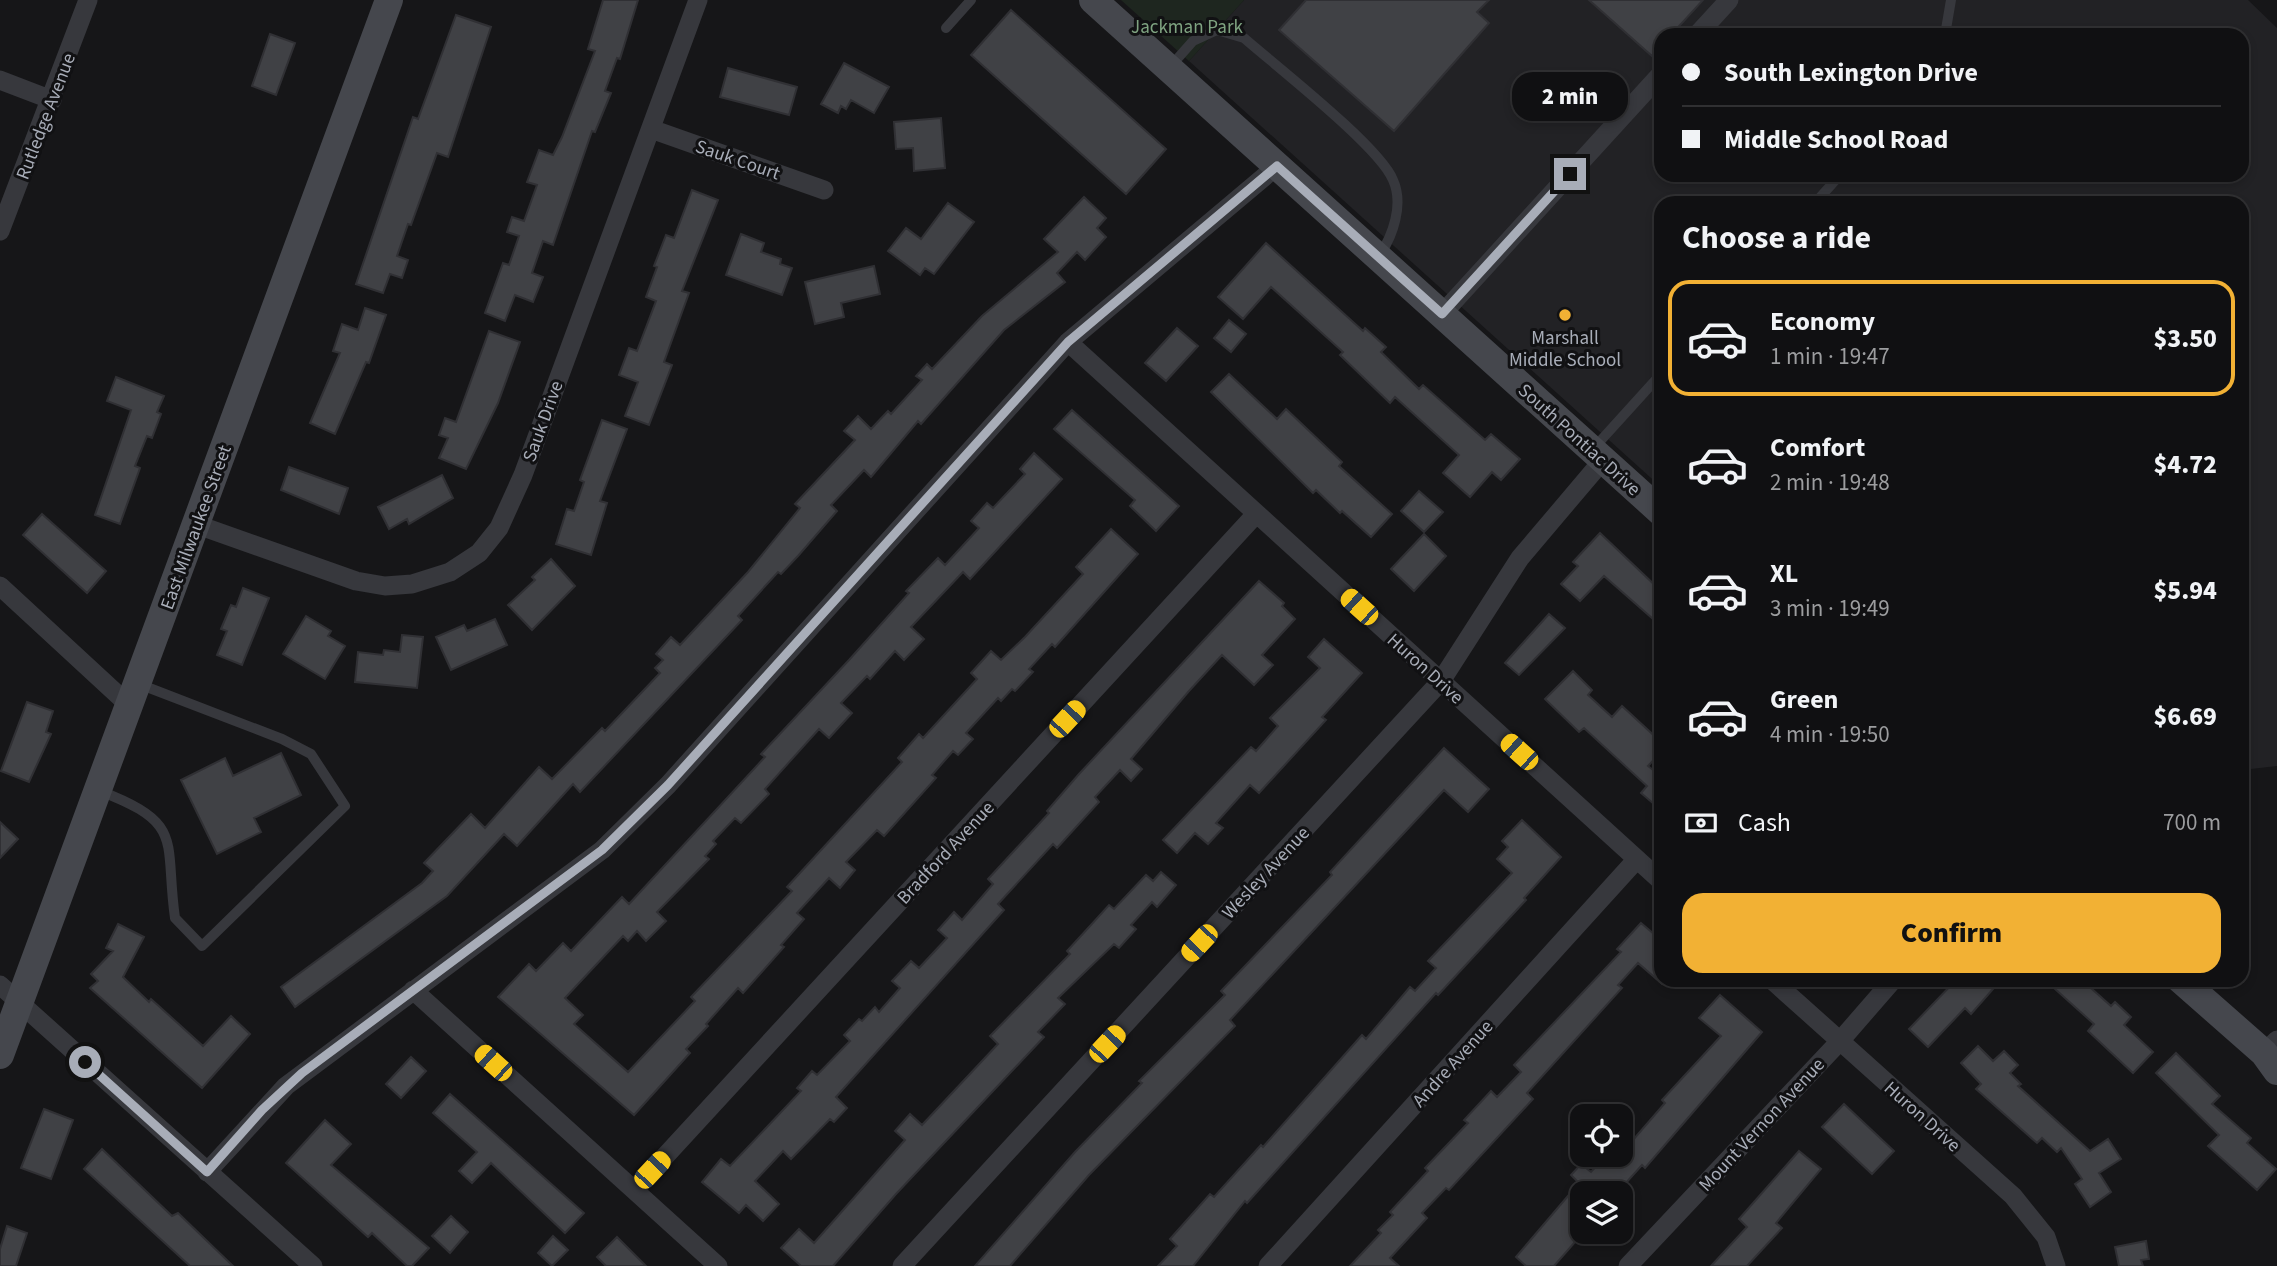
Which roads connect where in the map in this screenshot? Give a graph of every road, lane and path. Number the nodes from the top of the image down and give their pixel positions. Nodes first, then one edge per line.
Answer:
1 (88, 0) edge
2 (389, 0) edge
3 (698, 0) edge
4 (971, 0) edge
5 (1093, 0) edge
6 (1729, 0) edge
7 (1951, 0) edge
8 (946, 28) dead end
9 (1703, 28) edge
10 (1947, 28) edge
11 (1169, 68) junction
12 (0, 80) edge
13 (1654, 82) edge
14 (52, 100) junction
15 (651, 129) junction
16 (1277, 166) junction
17 (1834, 182) edge
18 (824, 190) dead end
19 (1821, 196) edge
20 (0, 231) edge
21 (1378, 257) junction
22 (1442, 314) junction
23 (1068, 342) junction
24 (1654, 383) edge
25 (1597, 455) junction
26 (1654, 506) edge
27 (1256, 514) junction
28 (195, 524) junction
29 (0, 586) edge
30 (1441, 681) junction
31 (135, 695) junction
32 (100, 790) junction
33 (1637, 859) junction
34 (1654, 875) edge
35 (1780, 987) edge
36 (1887, 987) edge
37 (2191, 987) edge
38 (413, 990) junction
39 (10, 994) edge
40 (1840, 1041) junction
41 (2273, 1054) edge
42 (0, 1055) edge
43 (207, 1172) junction
44 (634, 1190) junction
45 (313, 1266) edge
46 (718, 1266) edge
47 (902, 1266) edge
48 (1268, 1266) edge
49 (1628, 1266) edge
50 (2056, 1266) edge

1 - 14 street, Rutledge Avenue
2 - 28 main road, East Milwaukee Street
3 - 15 street, Sauk Drive
4 - 8 lane
5 - 11 main road, South Pontiac Drive
6 - 9 street
7 - 10 lane
11 - 16 main road, South Pontiac Drive
11 - 21 lane
12 - 14 street
13 - 22 street
14 - 20 street, Rutledge Avenue
15 - 18 street, Sauk Court
15 - 28 street, Sauk Drive
16 - 21 main road, South Pontiac Drive
16 - 23 street
17 - 19 lane
21 - 22 main road, South Pontiac Drive
22 - 25 main road, South Pontiac Drive
23 - 27 street, Huron Drive
23 - 38 street
24 - 25 lane
25 - 26 main road, South Pontiac Drive
25 - 30 street, Wesley Avenue
27 - 30 street, Huron Drive
27 - 44 street, Bradford Avenue
28 - 31 main road, East Milwaukee Street
29 - 31 street
30 - 33 street, Huron Drive
30 - 47 street, Wesley Avenue
31 - 32 main road, East Milwaukee Street
31 - 32 lane
32 - 39 main road, East Milwaukee Street
33 - 34 street, Huron Drive
33 - 48 street, Andre Avenue
35 - 40 street, Huron Drive
36 - 40 street, Mount Vernon Avenue
37 - 41 main road
38 - 43 street
38 - 44 street
39 - 42 main road, East Milwaukee Street
39 - 43 street
40 - 49 street, Mount Vernon Avenue
40 - 50 street, Huron Drive
43 - 45 street
44 - 46 street

